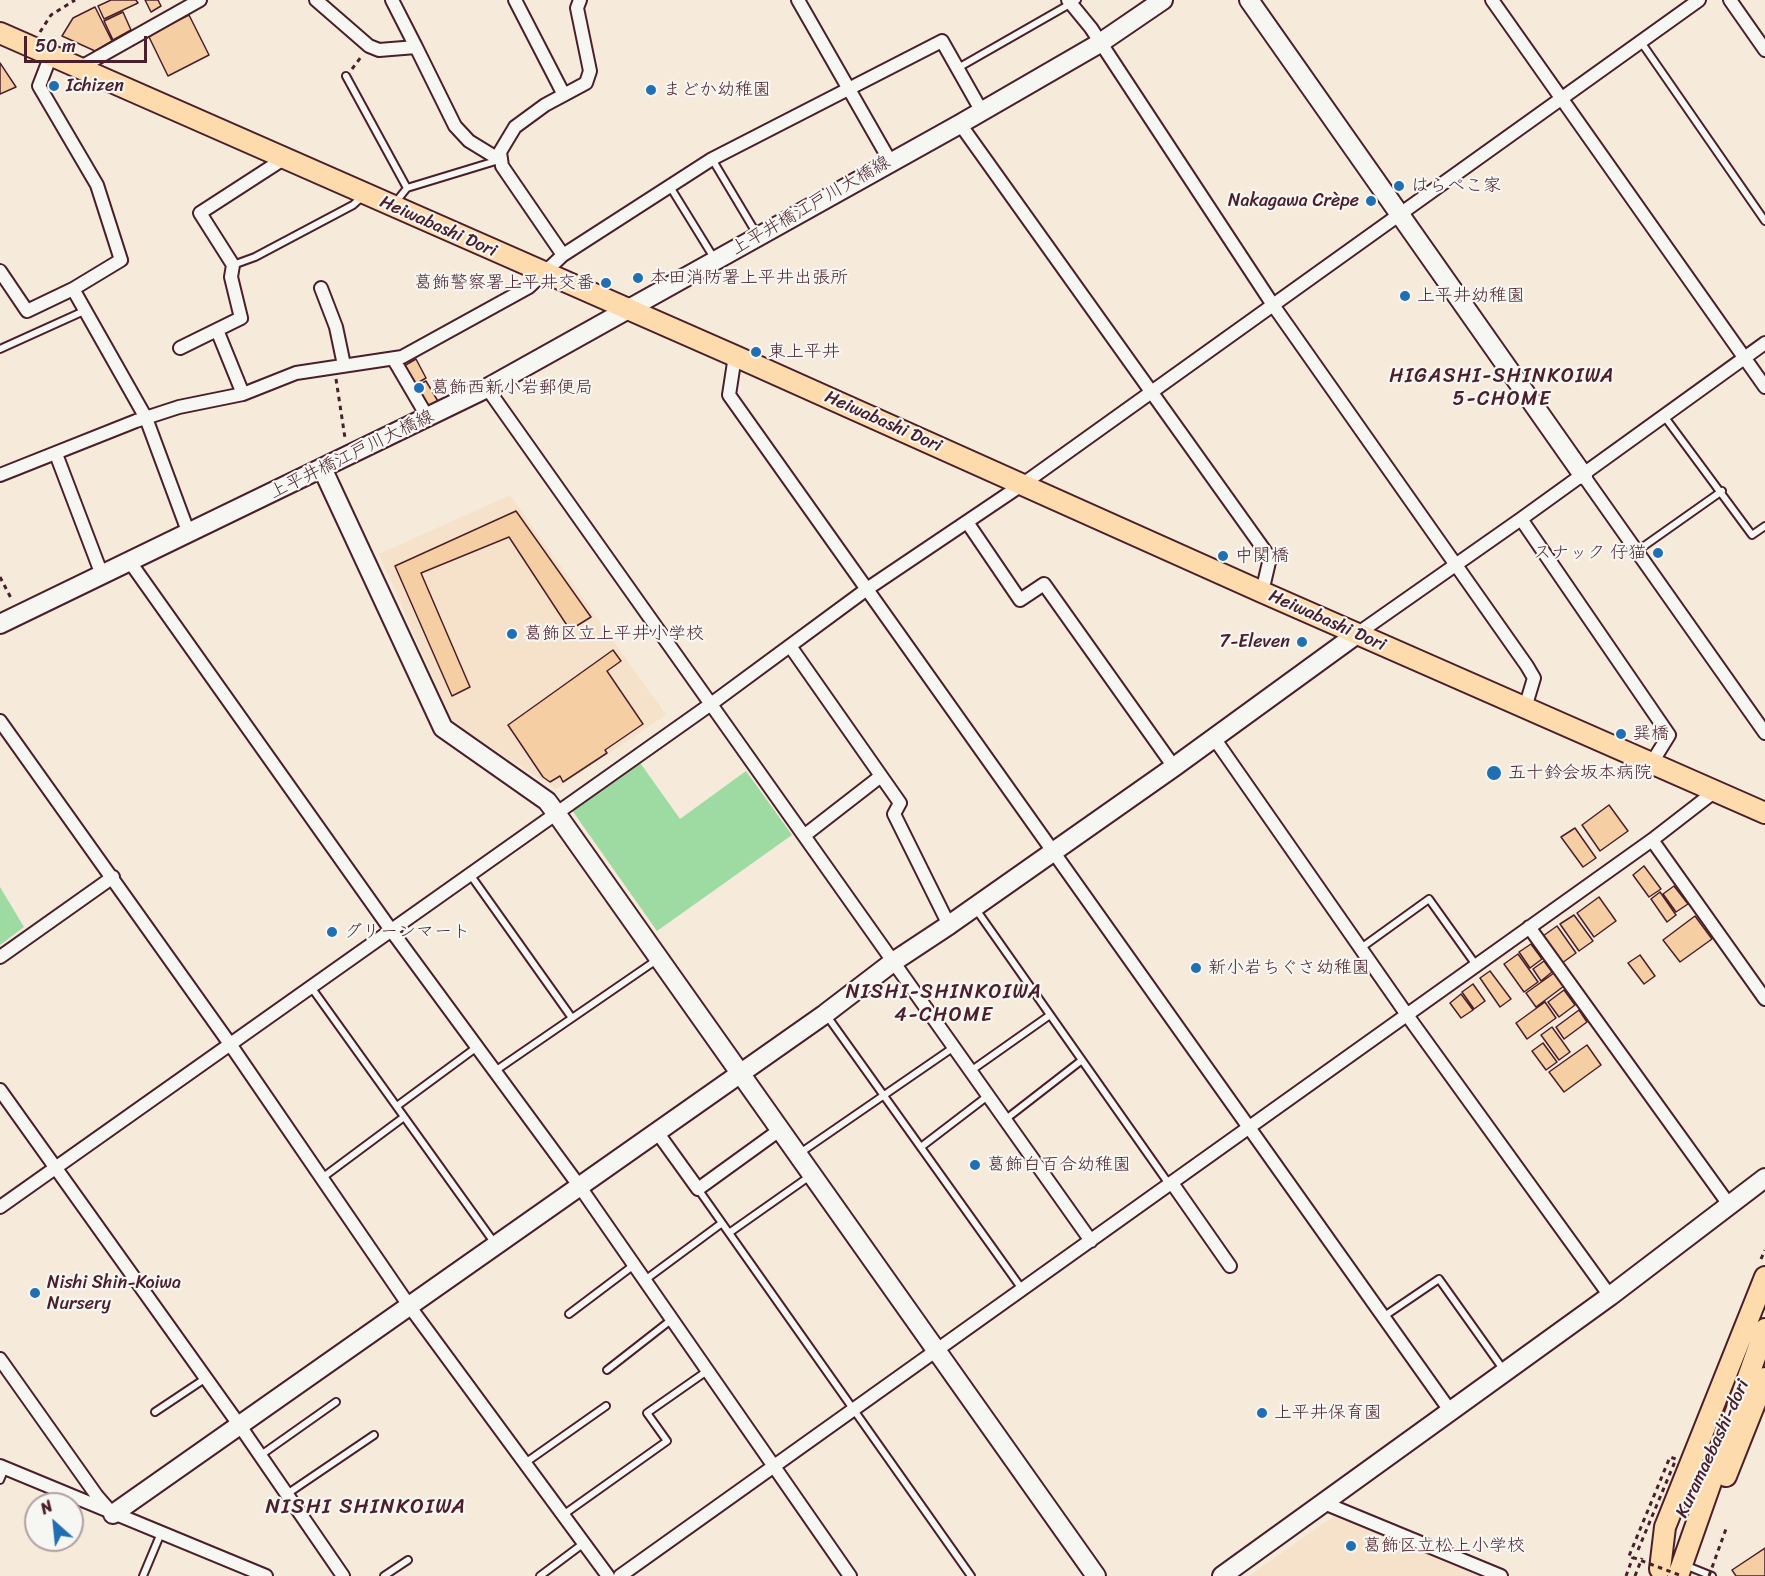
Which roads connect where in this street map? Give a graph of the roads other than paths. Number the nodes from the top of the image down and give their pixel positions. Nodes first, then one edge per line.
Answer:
1 (200, 0) edge
2 (316, 0) edge
3 (392, 0) edge
4 (514, 0) edge
5 (580, 0) edge
6 (798, 0) edge
7 (1163, 0) edge
8 (1249, 0) edge
9 (1492, 0) edge
10 (1700, 0) edge
11 (1730, 0) edge
12 (1072, 1) edge
13 (0, 33) edge
14 (1640, 42) junction
15 (1100, 43) junction
16 (416, 47) junction
17 (1765, 50) edge
18 (51, 55) junction
19 (81, 67) junction
20 (957, 68) junction
21 (346, 76) road end
22 (850, 90) junction
23 (564, 95) junction
24 (1561, 97) junction
25 (981, 110) junction
26 (960, 124) junction
27 (285, 158) junction
28 (712, 159) junction
29 (500, 160) junction
30 (890, 161) junction
31 (669, 185) junction
32 (406, 188) junction
33 (366, 194) junction
34 (392, 207) junction
35 (1399, 214) junction
36 (1765, 221) edge
37 (758, 236) junction
38 (563, 255) junction
39 (715, 260) junction
40 (233, 265) junction
41 (0, 271) edge
42 (544, 274) junction
43 (321, 288) dead end
44 (73, 289) junction
45 (1273, 305) junction
46 (627, 309) junction
47 (84, 311) junction
48 (217, 330) junction
49 (1765, 343) edge
50 (0, 348) edge
51 (180, 348) dead end
52 (735, 356) junction
53 (1744, 358) junction
54 (394, 360) junction
55 (339, 366) junction
56 (1765, 387) edge
57 (487, 388) junction
58 (1151, 391) junction
59 (243, 394) junction
60 (1664, 416) junction
61 (146, 418) junction
62 (428, 418) junction
63 (56, 454) junction
64 (323, 470) junction
65 (0, 475) edge
66 (1583, 475) junction
67 (1023, 484) junction
68 (1722, 491) junction
69 (1521, 519) junction
70 (967, 522) junction
71 (1765, 526) edge
72 (189, 534) junction
73 (1637, 551) junction
74 (130, 562) junction
75 (1455, 564) junction
76 (102, 575) junction
77 (867, 589) junction
78 (1262, 592) junction
79 (0, 624) edge
80 (1357, 634) junction
81 (790, 646) junction
82 (711, 704) junction
83 (1526, 708) junction
84 (0, 721) edge
85 (1765, 733) edge
86 (1214, 738) junction
87 (1651, 764) junction
88 (1174, 767) junction
89 (882, 776) junction
90 (1714, 792) junction
91 (556, 813) junction
92 (1765, 813) edge
93 (805, 835) junction
94 (1652, 840) junction
95 (1054, 850) junction
96 (469, 873) junction
97 (113, 877) junction
98 (974, 908) junction
99 (949, 925) junction
100 (1529, 927) junction
101 (391, 930) junction
102 (1361, 948) junction
103 (0, 957) edge
104 (659, 958) junction
105 (892, 962) junction
106 (1476, 965) junction
107 (310, 987) junction
108 (1765, 999) edge
109 (825, 1014) junction
110 (1050, 1014) junction
111 (1407, 1014) junction
112 (572, 1018) junction
113 (230, 1044) junction
114 (955, 1046) junction
115 (477, 1047) junction
116 (1082, 1060) junction
117 (972, 1070) junction
118 (495, 1071) junction
119 (740, 1071) junction
120 (0, 1090) edge
121 (989, 1095) junction
122 (885, 1096) junction
123 (396, 1106) junction
124 (404, 1118) junction
125 (1006, 1119) junction
126 (1250, 1128) junction
127 (781, 1130) junction
128 (657, 1132) junction
129 (921, 1147) junction
130 (799, 1154) junction
131 (55, 1168) junction
132 (813, 1174) junction
133 (322, 1178) junction
134 (1765, 1178) edge
135 (1171, 1184) junction
136 (580, 1186) junction
137 (698, 1189) junction
138 (1730, 1206) junction
139 (0, 1207) edge
140 (722, 1223) junction
141 (729, 1233) junction
142 (1091, 1241) junction
143 (496, 1246) junction
144 (634, 1265) junction
145 (1230, 1266) dead end
146 (1765, 1277) edge
147 (644, 1280) junction
148 (1023, 1289) junction
149 (1610, 1296) junction
150 (410, 1307) junction
151 (569, 1314) dead end
152 (1383, 1318) junction
153 (671, 1320) junction
154 (1765, 1329) edge
155 (937, 1350) junction
156 (0, 1359) edge
157 (607, 1370) dead end
158 (707, 1371) junction
159 (1505, 1372) junction
160 (206, 1378) junction
161 (1758, 1388) edge
162 (336, 1402) dead end
163 (606, 1406) dead end
164 (853, 1411) junction
165 (155, 1412) dead end
166 (1451, 1412) junction
167 (240, 1426) junction
168 (375, 1435) dead end
169 (260, 1456) junction
170 (525, 1462) junction
171 (773, 1468) junction
172 (2, 1471) edge
173 (287, 1494) junction
174 (1324, 1503) junction
175 (113, 1514) junction
176 (563, 1515) junction
177 (161, 1533) junction
178 (584, 1543) junction
179 (408, 1560) dead end
180 (1684, 1574) edge
181 (143, 1576) edge
182 (266, 1576) edge
183 (343, 1576) edge
184 (384, 1576) edge
185 (540, 1576) edge
186 (608, 1576) edge
187 (620, 1576) edge
188 (850, 1576) edge
189 (971, 1576) edge
190 (1096, 1576) edge
191 (1222, 1576) edge
192 (1502, 1576) edge

1 - 19 street
2 - 16 street
3 - 16 street
4 - 23 street
5 - 23 street
6 - 22 street
7 - 15 street, 上平井橋江戸川大橋線
8 - 35 street
9 - 24 street
10 - 14 street
11 - 17 street
12 - 15 street
12 - 20 lane
13 - 18 main road, Heiwabashi Dori
14 - 24 street
14 - 36 lane
15 - 25 street, 上平井橋江戸川大橋線
15 - 45 street
16 - 29 street
18 - 19 main road, Heiwabashi Dori
18 - 44 street
19 - 27 main road, Heiwabashi Dori
20 - 22 street
20 - 25 street
21 - 32 lane
22 - 28 street
22 - 30 street
23 - 29 street
24 - 35 street
24 - 53 street
25 - 26 street, 上平井橋江戸川大橋線
26 - 30 street, 上平井橋江戸川大橋線
26 - 58 street
27 - 33 main road, Heiwabashi Dori
27 - 40 street
28 - 31 street
28 - 37 lane
29 - 32 lane
29 - 38 street
30 - 37 street, 上平井橋江戸川大橋線
31 - 38 street
31 - 39 lane
32 - 34 lane
33 - 34 main road, Heiwabashi Dori
33 - 40 lane
34 - 42 main road, Heiwabashi Dori
35 - 45 street
35 - 66 street
37 - 39 street, 上平井橋江戸川大橋線
38 - 42 street
39 - 46 street, 上平井橋江戸川大橋線
40 - 48 street
41 - 44 street
42 - 46 main road, Heiwabashi Dori
42 - 54 street
43 - 55 street
44 - 47 street
45 - 58 street
45 - 75 street
46 - 52 main road, Heiwabashi Dori
46 - 57 street, 上平井橋江戸川大橋線
47 - 50 lane
47 - 61 street
48 - 51 street
48 - 59 street
49 - 53 street
52 - 67 main road, Heiwabashi Dori
52 - 77 street
53 - 56 street
53 - 60 street
54 - 55 street
54 - 62 street
55 - 59 street
57 - 62 street, 上平井橋江戸川大橋線
57 - 82 street
58 - 67 street
58 - 78 street
59 - 61 street
60 - 66 street
60 - 68 lane
61 - 63 street
61 - 72 street
62 - 64 street, 上平井橋江戸川大橋線
63 - 65 street
63 - 76 street
64 - 72 street, 上平井橋江戸川大橋線
64 - 91 street
66 - 69 street
66 - 73 street
67 - 70 street
67 - 78 main road, Heiwabashi Dori
68 - 71 lane
68 - 73 lane
69 - 75 street
69 - 87 street
70 - 77 street
70 - 88 street
72 - 74 street, 上平井橋江戸川大橋線
73 - 85 street
74 - 76 street, 上平井橋江戸川大橋線
74 - 101 street
75 - 80 street
75 - 83 street
76 - 79 street, 上平井橋江戸川大橋線
77 - 81 street
77 - 95 street
78 - 80 main road, Heiwabashi Dori
80 - 83 main road, Heiwabashi Dori
80 - 86 street
81 - 82 street
81 - 89 street
82 - 91 street
82 - 93 street
83 - 87 main road, Heiwabashi Dori
84 - 97 street
86 - 88 street
86 - 102 street
87 - 90 main road, Heiwabashi Dori
88 - 95 street
89 - 93 street
89 - 99 street
90 - 92 main road, Heiwabashi Dori
90 - 94 street
91 - 96 street
91 - 104 street
93 - 105 street
94 - 100 street
94 - 108 street
95 - 98 street
95 - 126 street
96 - 101 street
96 - 112 lane
97 - 103 street
97 - 113 street
98 - 99 street
98 - 110 lane
99 - 105 street
100 - 106 street
100 - 138 street
101 - 107 street
101 - 115 street
102 - 106 lane
102 - 111 street
104 - 112 lane
104 - 119 street
105 - 109 street
105 - 114 street
106 - 111 street
107 - 113 street
107 - 123 lane
109 - 119 street
109 - 122 lane
110 - 116 lane
110 - 117 lane
111 - 126 street
111 - 149 street
112 - 118 lane
113 - 131 street
113 - 133 street
114 - 117 street
114 - 122 lane
115 - 118 street
115 - 123 lane
116 - 125 lane
116 - 135 lane
117 - 121 street
118 - 136 street
119 - 127 street
119 - 128 street
120 - 131 street
121 - 125 street
121 - 129 lane
122 - 129 lane
122 - 130 lane
123 - 124 lane
124 - 133 lane
124 - 143 lane
125 - 142 street
126 - 135 street
126 - 152 street
127 - 130 street
127 - 137 street
128 - 136 street
128 - 137 street
129 - 148 lane
130 - 132 street
131 - 139 street
131 - 160 street
132 - 141 lane
132 - 155 street
133 - 150 street
134 - 138 street
135 - 142 street
135 - 145 street
136 - 143 street
136 - 144 street
137 - 140 lane
138 - 149 street
140 - 141 lane
140 - 147 lane
141 - 164 lane
142 - 148 street
143 - 150 street
144 - 147 street
144 - 151 lane
146 - 180 main road
147 - 153 street
148 - 155 street
149 - 159 street
150 - 167 street
150 - 170 street
152 - 159 lane
152 - 166 street
153 - 157 lane
153 - 158 street
154 - 161 main road, Kuramaebashi-dori
155 - 164 street
155 - 190 street
156 - 175 street
158 - 171 street
158 - 176 lane
159 - 166 street
160 - 165 lane
160 - 167 street
161 - 180 main road
161 - 180 main road, Kuramaebashi-dori
162 - 169 lane
163 - 170 lane
164 - 171 street
164 - 189 lane
166 - 174 street
167 - 169 street
167 - 175 street
168 - 173 lane
169 - 173 street
170 - 176 street
171 - 187 street
171 - 188 street
172 - 175 street
173 - 183 street
174 - 191 street
174 - 192 street
175 - 177 street
176 - 178 street
177 - 181 lane
177 - 182 street
178 - 185 lane
178 - 186 street
179 - 184 lane

